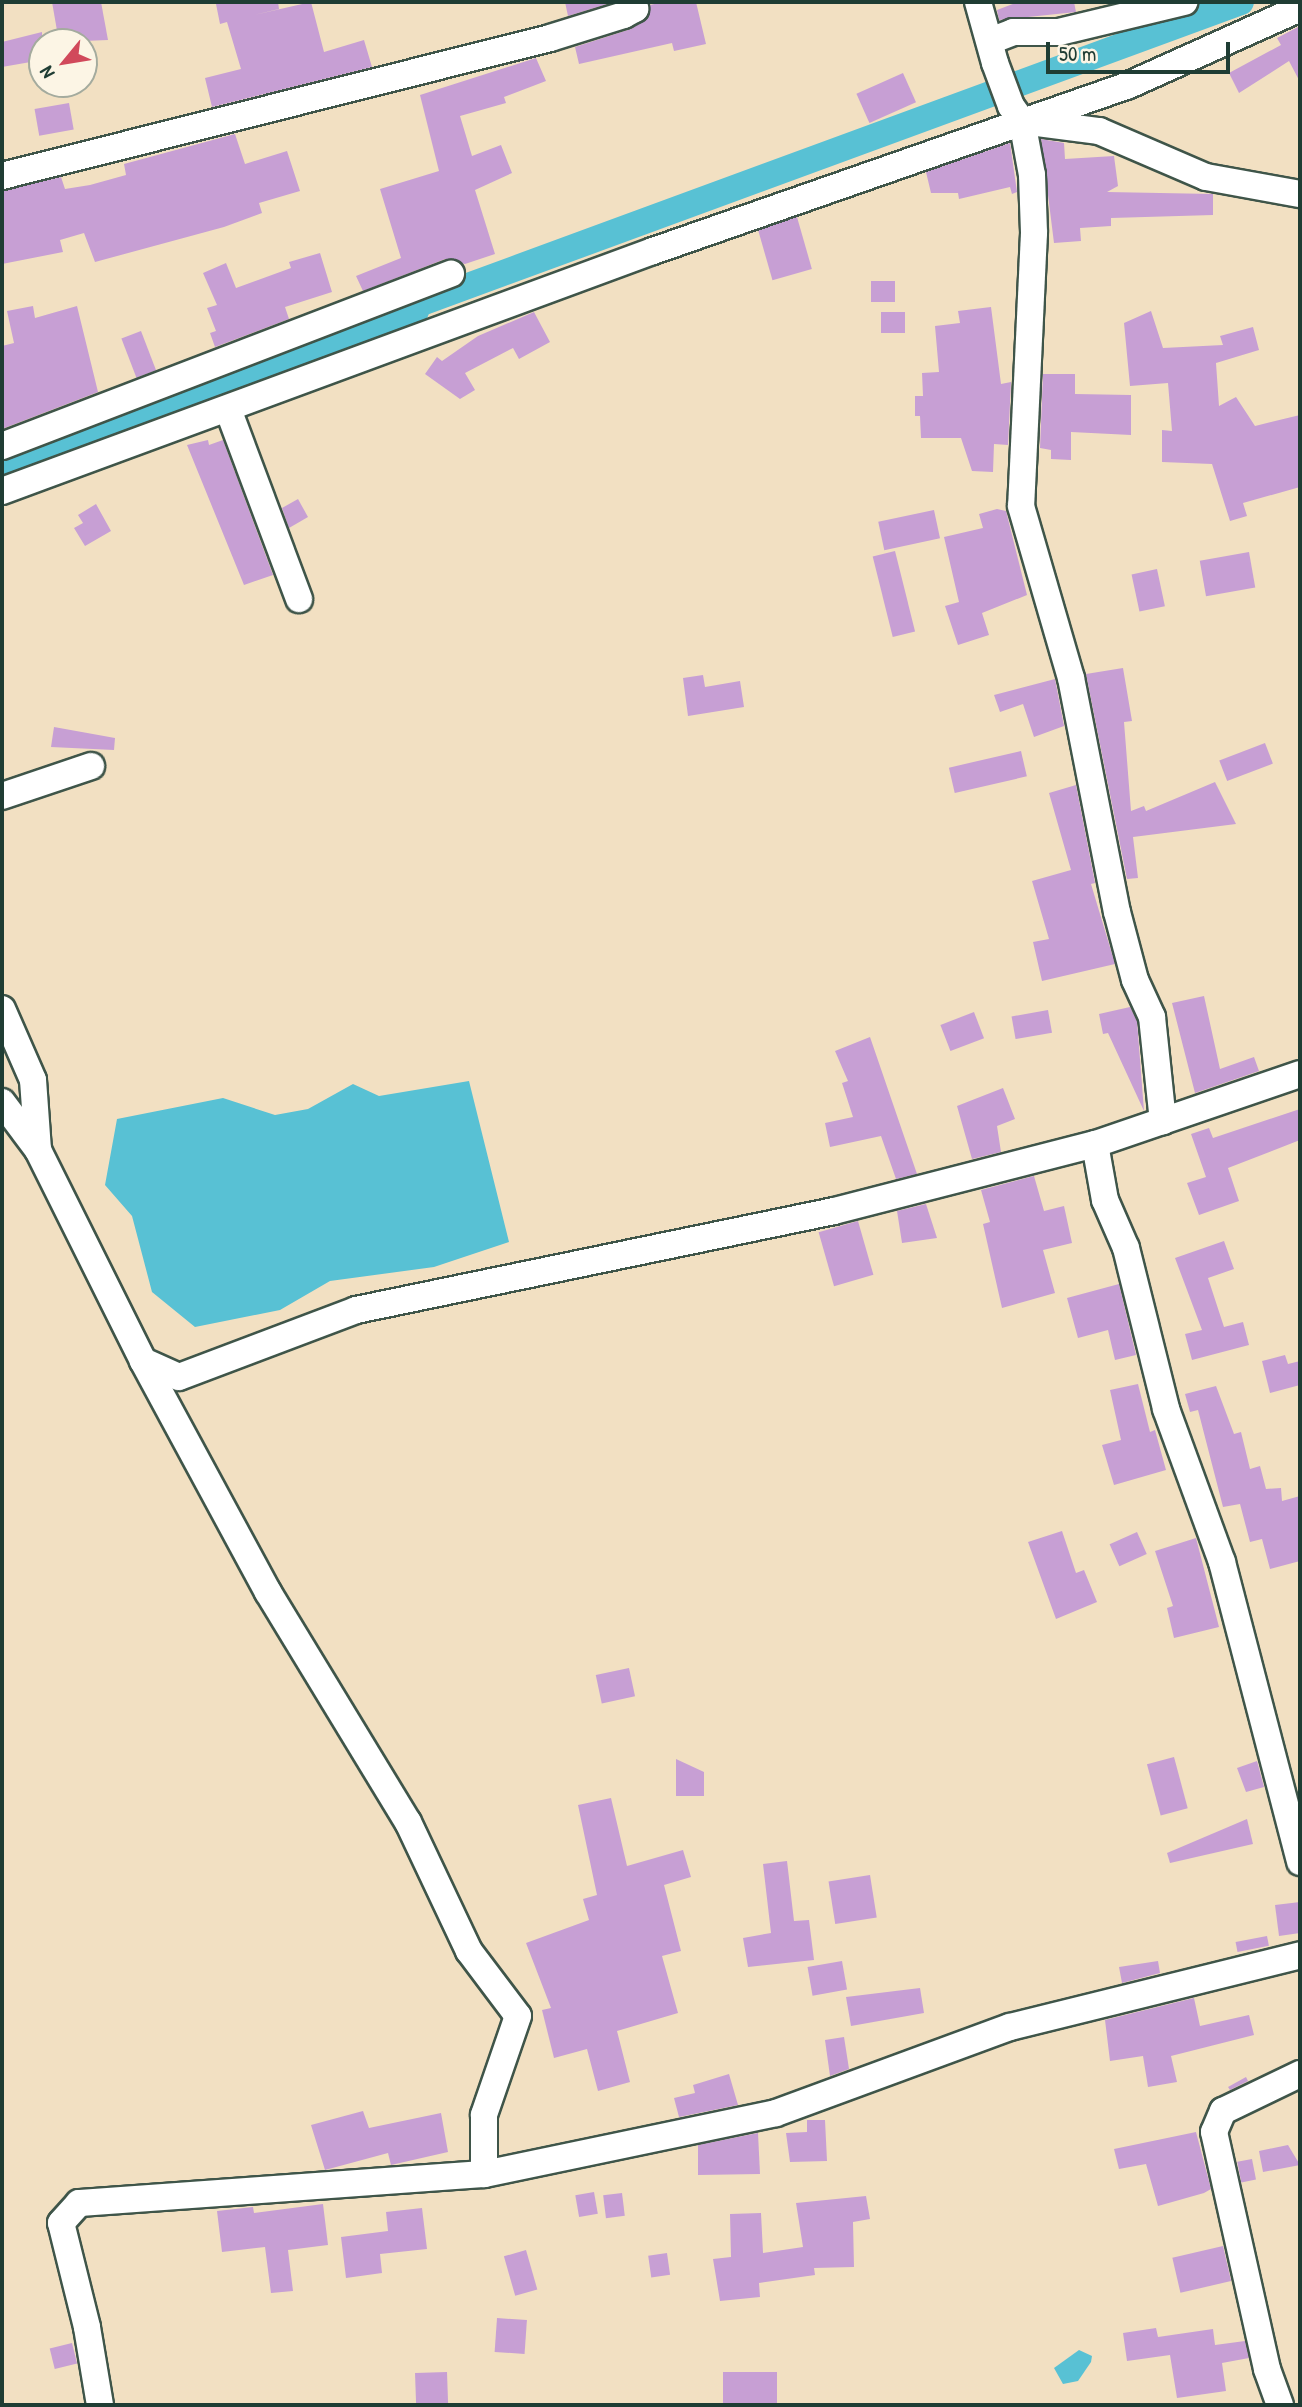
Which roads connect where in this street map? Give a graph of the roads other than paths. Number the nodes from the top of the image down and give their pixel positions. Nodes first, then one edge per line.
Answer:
1 (633, 2) edge
2 (978, 2) edge
3 (1184, 2) edge
4 (1300, 8) edge
5 (992, 52) junction
6 (1017, 113) junction
7 (2, 176) edge
8 (1300, 194) edge
9 (451, 274) dead end
10 (228, 409) junction
11 (2, 446) edge
12 (2, 491) edge
13 (299, 599) dead end
14 (91, 766) dead end
15 (2, 796) edge
16 (2, 1009) edge
17 (1300, 1074) edge
18 (2, 1102) edge
19 (1163, 1121) junction
20 (1095, 1144) junction
21 (38, 1150) junction
22 (143, 1361) junction
23 (1300, 1862) edge
24 (1300, 1955) edge
25 (1300, 2074) edge
26 (484, 2174) junction
27 (100, 2405) edge
28 (1280, 2405) edge

1 - 7 street
2 - 5 street
3 - 5 street
4 - 6 street
5 - 6 street
6 - 8 street
6 - 10 street
6 - 19 street
9 - 11 street
10 - 12 street
10 - 13 street
14 - 15 street
16 - 21 street
17 - 19 street
18 - 21 street
19 - 20 street
20 - 22 street
20 - 23 street
21 - 22 street
22 - 26 street
24 - 26 street
25 - 28 street
26 - 27 street

